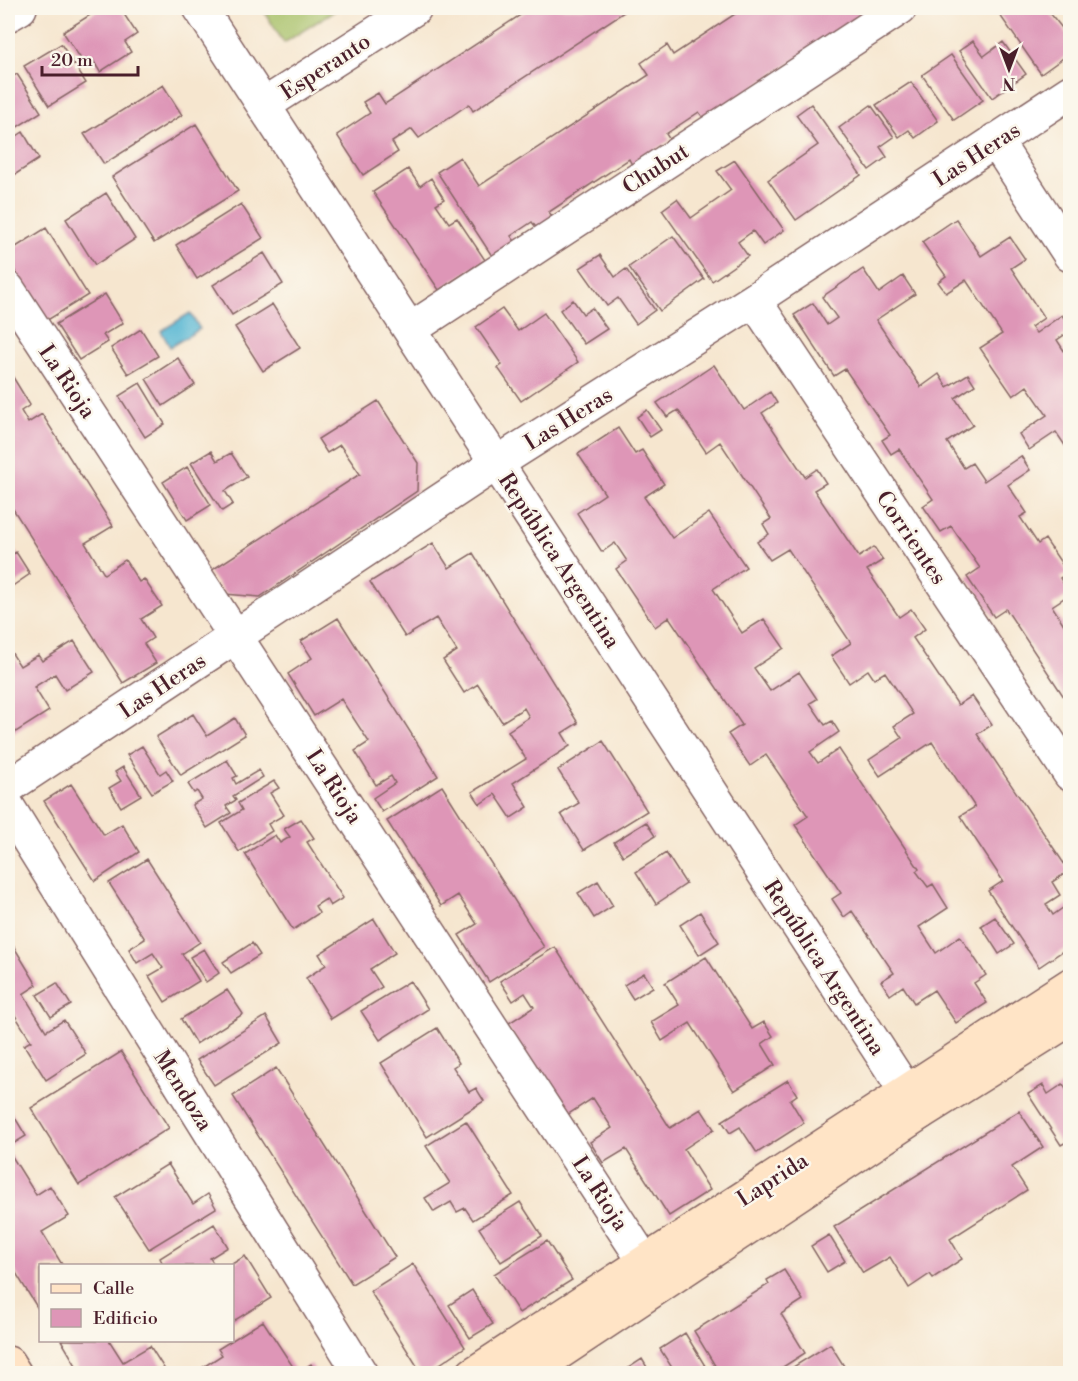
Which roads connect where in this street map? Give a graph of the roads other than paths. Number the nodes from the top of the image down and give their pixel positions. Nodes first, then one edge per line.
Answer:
1 (20, 8) edge
2 (200, 8) edge
3 (415, 8) edge
4 (900, 8) edge
5 (8, 15) edge
6 (1071, 92) edge
7 (264, 105) junction
8 (995, 140) junction
9 (1071, 255) edge
10 (8, 289) edge
11 (754, 300) junction
12 (411, 329) junction
13 (497, 463) junction
14 (237, 635) junction
15 (1071, 774) edge
16 (8, 787) edge
17 (8, 807) edge
18 (1071, 985) edge
19 (1071, 1019) edge
20 (913, 1102) junction
21 (653, 1273) junction
22 (8, 1363) edge
23 (15, 1374) edge
24 (362, 1374) edge
25 (473, 1374) edge
26 (527, 1374) edge

1 - 5 street
2 - 7 street, República Argentina
3 - 7 street, Esperanto
4 - 12 street, Chubut
6 - 8 street, Las Heras
7 - 12 street, República Argentina
8 - 9 street
8 - 11 street, Las Heras
10 - 14 street, La Rioja
11 - 13 street, Las Heras
11 - 15 street, Corrientes
12 - 13 street, República Argentina
13 - 14 street, Las Heras
13 - 20 street, República Argentina
14 - 16 street, Las Heras
14 - 21 street, La Rioja
17 - 24 street, Mendoza
18 - 20 main road, Laprida
19 - 20 main road, Laprida
20 - 21 main road, Laprida
21 - 25 main road, Laprida
21 - 26 main road, Laprida
22 - 23 main road

